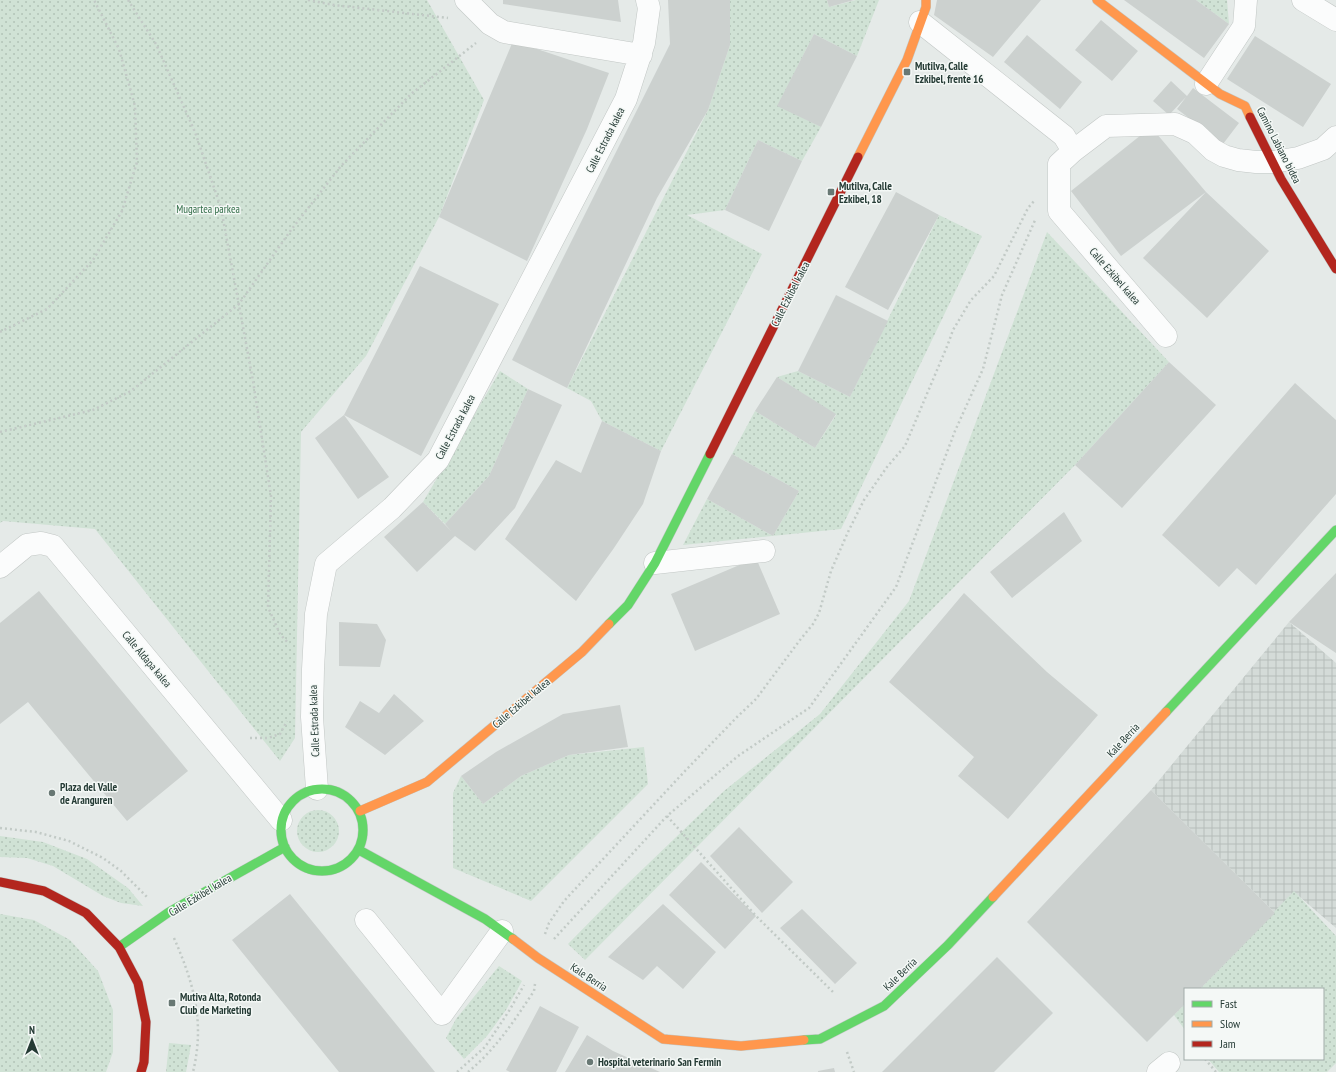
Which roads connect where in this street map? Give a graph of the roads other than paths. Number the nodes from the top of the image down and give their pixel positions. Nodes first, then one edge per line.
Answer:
1 (466, 0) edge
2 (647, 0) edge
3 (926, 0) edge
4 (1097, 0) edge
5 (1246, 0) edge
6 (1303, 0) edge
7 (1336, 20) edge
8 (920, 22) junction
9 (643, 49) junction
10 (1206, 84) junction
11 (1336, 136) edge
12 (1073, 151) junction
13 (1273, 162) junction
14 (1336, 269) edge
15 (1166, 336) dead end
16 (1336, 530) edge
17 (764, 551) dead end
18 (654, 563) junction
19 (0, 567) edge
20 (317, 789) junction
21 (360, 811) junction
22 (281, 820) junction
23 (285, 847) junction
24 (359, 850) junction
25 (0, 882) edge
26 (366, 920) dead end
27 (502, 931) junction
28 (119, 947) junction
29 (141, 1072) edge

1 - 9 street
2 - 9 street, Calle Estrada kalea
3 - 8 street, Calle Ezkibel kalea
4 - 10 street, Camino Labiano bidea
5 - 10 street
6 - 7 street
8 - 12 street
8 - 18 street, Calle Ezkibel kalea
9 - 20 street, Calle Estrada kalea
10 - 13 street, Camino Labiano bidea
11 - 13 street, Calle Ezkibel kalea
12 - 13 street, Calle Ezkibel kalea
12 - 15 street, Calle Ezkibel kalea
13 - 14 street, Camino Labiano bidea
16 - 27 street, Kale Berria
17 - 18 street
18 - 21 street, Calle Ezkibel kalea
19 - 22 street, Calle Aldapa kalea
20 - 21 street
20 - 22 street
21 - 24 street
22 - 23 street
23 - 24 street
23 - 28 street, Calle Ezkibel kalea
24 - 27 street, Kale Berria
25 - 28 street
26 - 27 street
28 - 29 street

